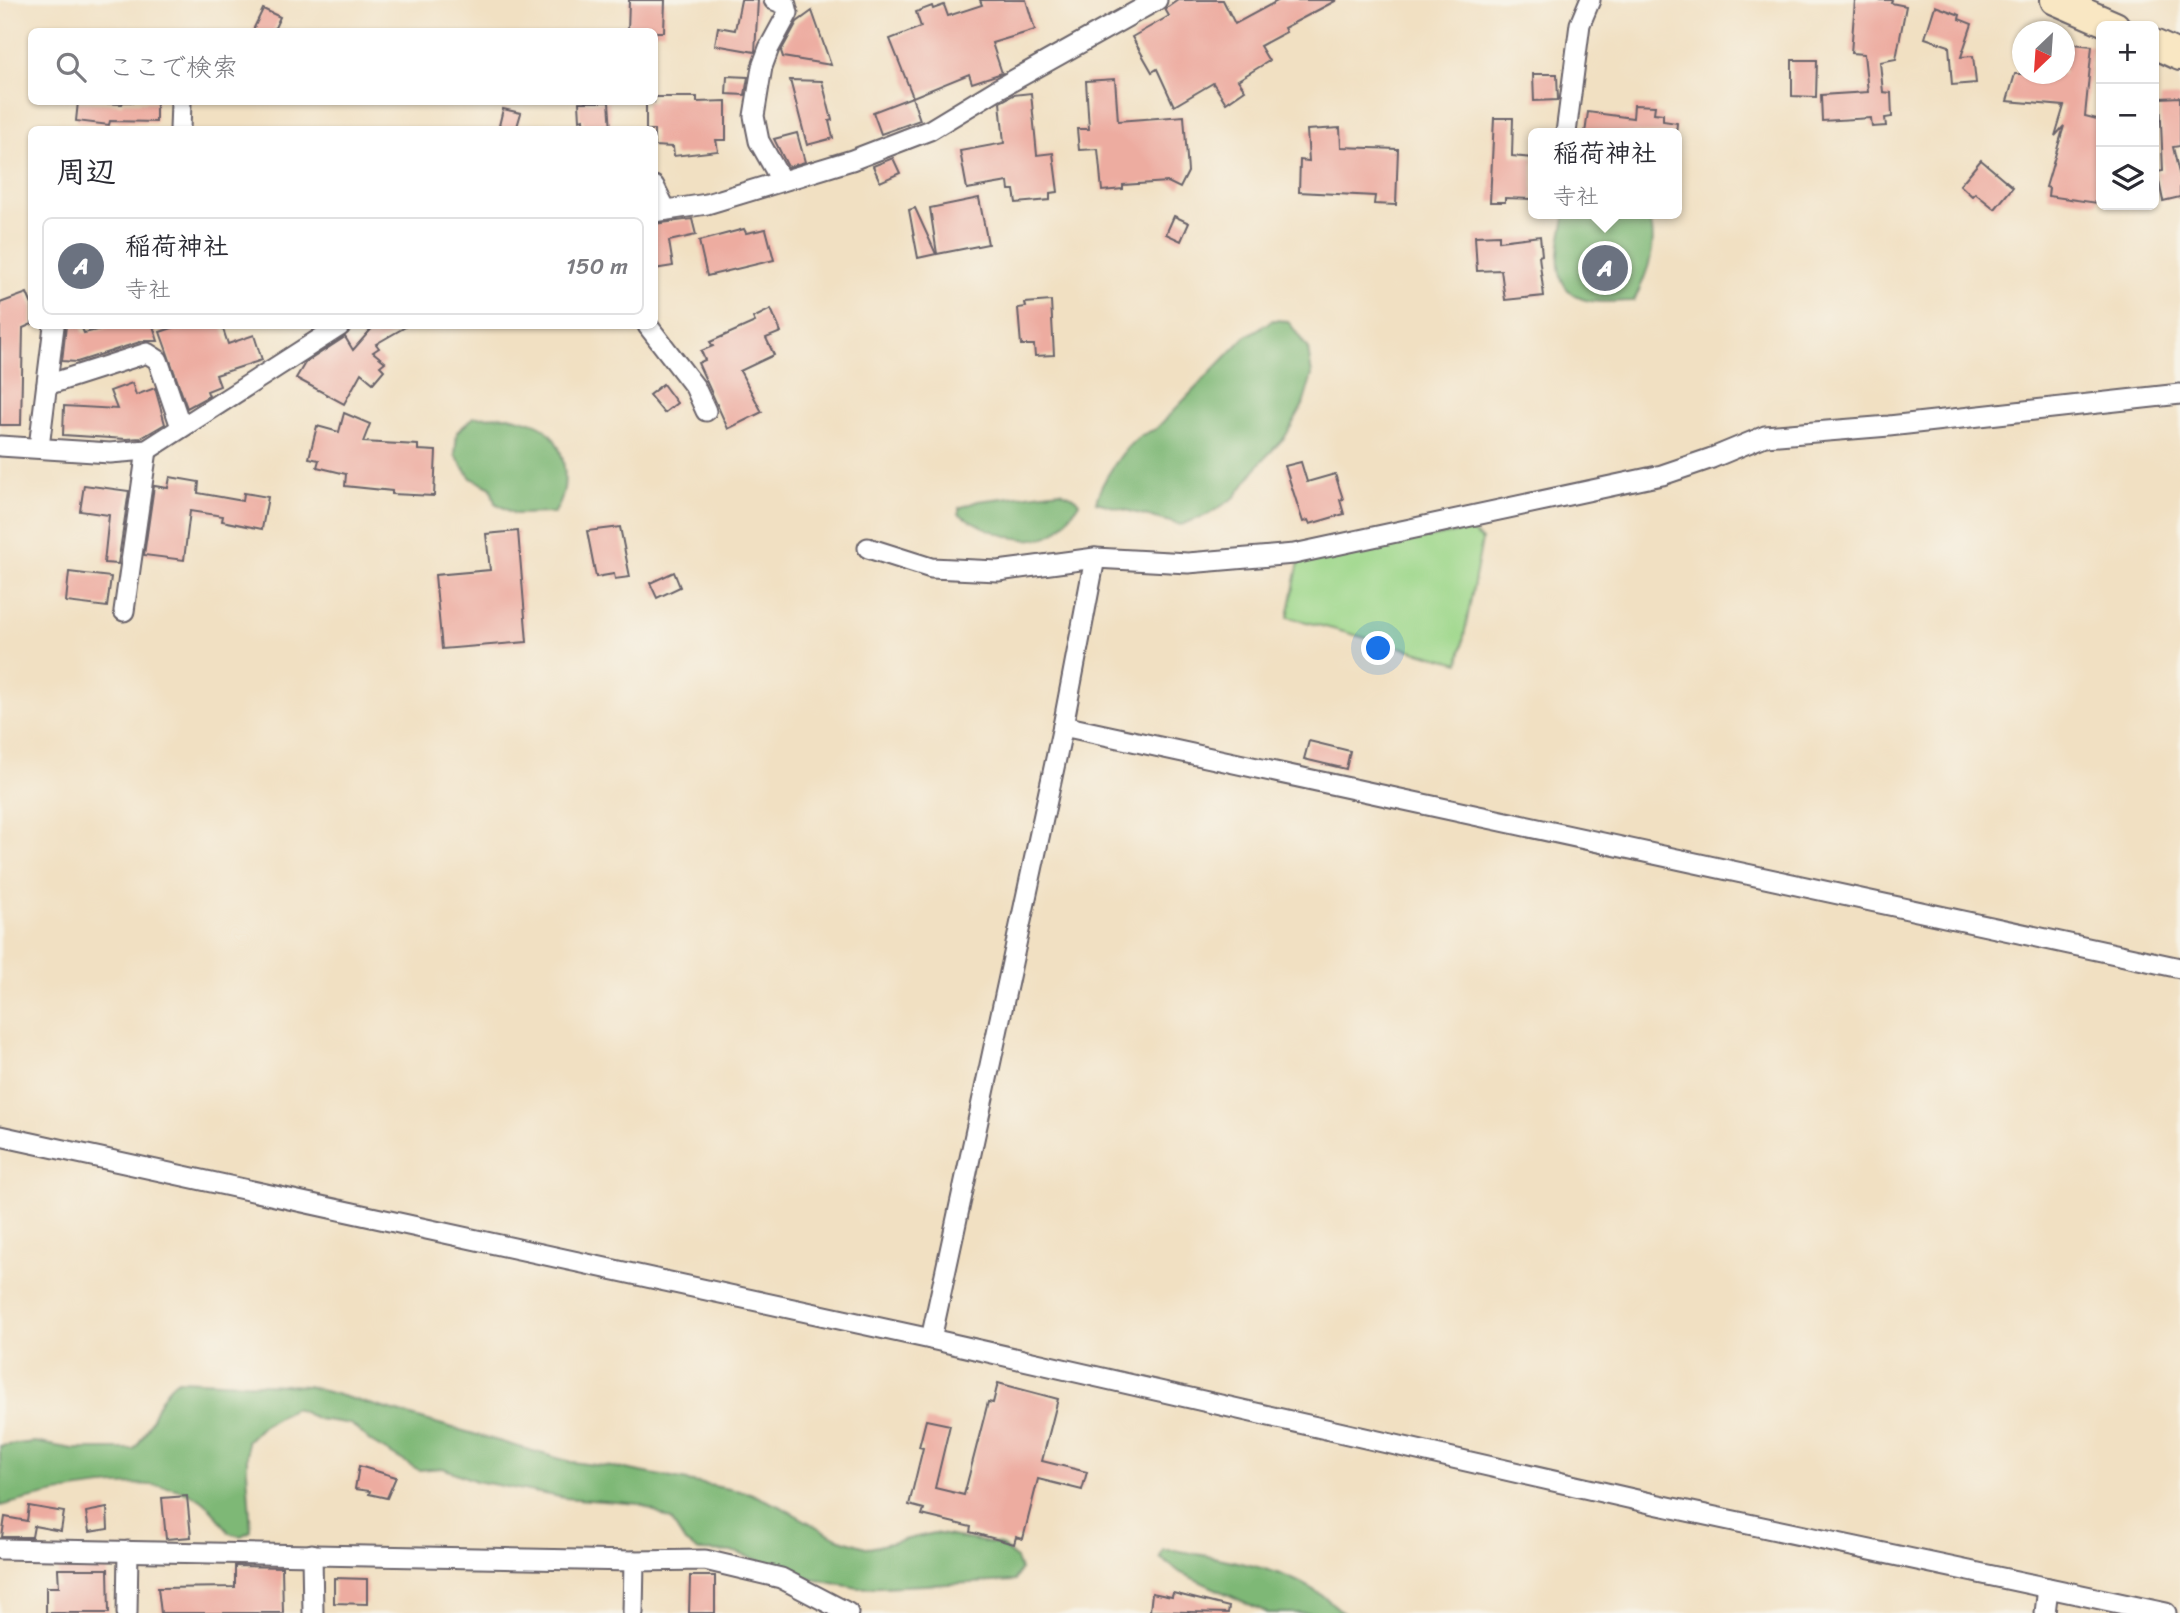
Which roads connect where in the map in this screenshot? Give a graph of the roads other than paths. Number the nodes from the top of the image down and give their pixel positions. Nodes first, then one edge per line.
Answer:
1 (774, 0) edge
2 (1157, 0) edge
3 (1590, 0) edge
4 (2056, 0) edge
5 (2104, 21) edge
6 (2159, 46) edge
7 (2180, 56) edge
8 (181, 105) edge
9 (180, 126) edge
10 (1567, 128) edge
11 (781, 180) junction
12 (660, 211) edge
13 (54, 329) edge
14 (335, 329) edge
15 (650, 329) edge
16 (47, 385) junction
17 (2180, 394) edge
18 (706, 411) dead end
19 (181, 427) junction
20 (0, 446) edge
21 (38, 447) junction
22 (147, 450) junction
23 (868, 548) dead end
24 (1095, 558) junction
25 (124, 611) dead end
26 (1063, 726) junction
27 (2180, 968) edge
28 (0, 1136) edge
29 (932, 1339) junction
30 (0, 1549) edge
31 (128, 1551) junction
32 (312, 1554) junction
33 (634, 1561) junction
34 (2048, 1588) junction
35 (127, 1613) edge
36 (313, 1613) edge
37 (633, 1613) edge
38 (848, 1613) edge
39 (2045, 1613) edge
40 (2166, 1613) edge

1 - 11 street
2 - 11 street
3 - 10 street
4 - 5 street
6 - 7 street
8 - 9 street
11 - 12 street
13 - 16 street
14 - 19 street
15 - 18 street
16 - 19 street
16 - 21 street
17 - 24 street
19 - 22 street
20 - 21 street
21 - 22 street
22 - 25 street
23 - 24 street
24 - 26 street
26 - 27 street
26 - 29 street
28 - 29 street
29 - 34 street
30 - 31 street
31 - 32 street
31 - 35 street
32 - 33 street
32 - 36 street
33 - 37 street
33 - 38 street
34 - 39 street
34 - 40 street

